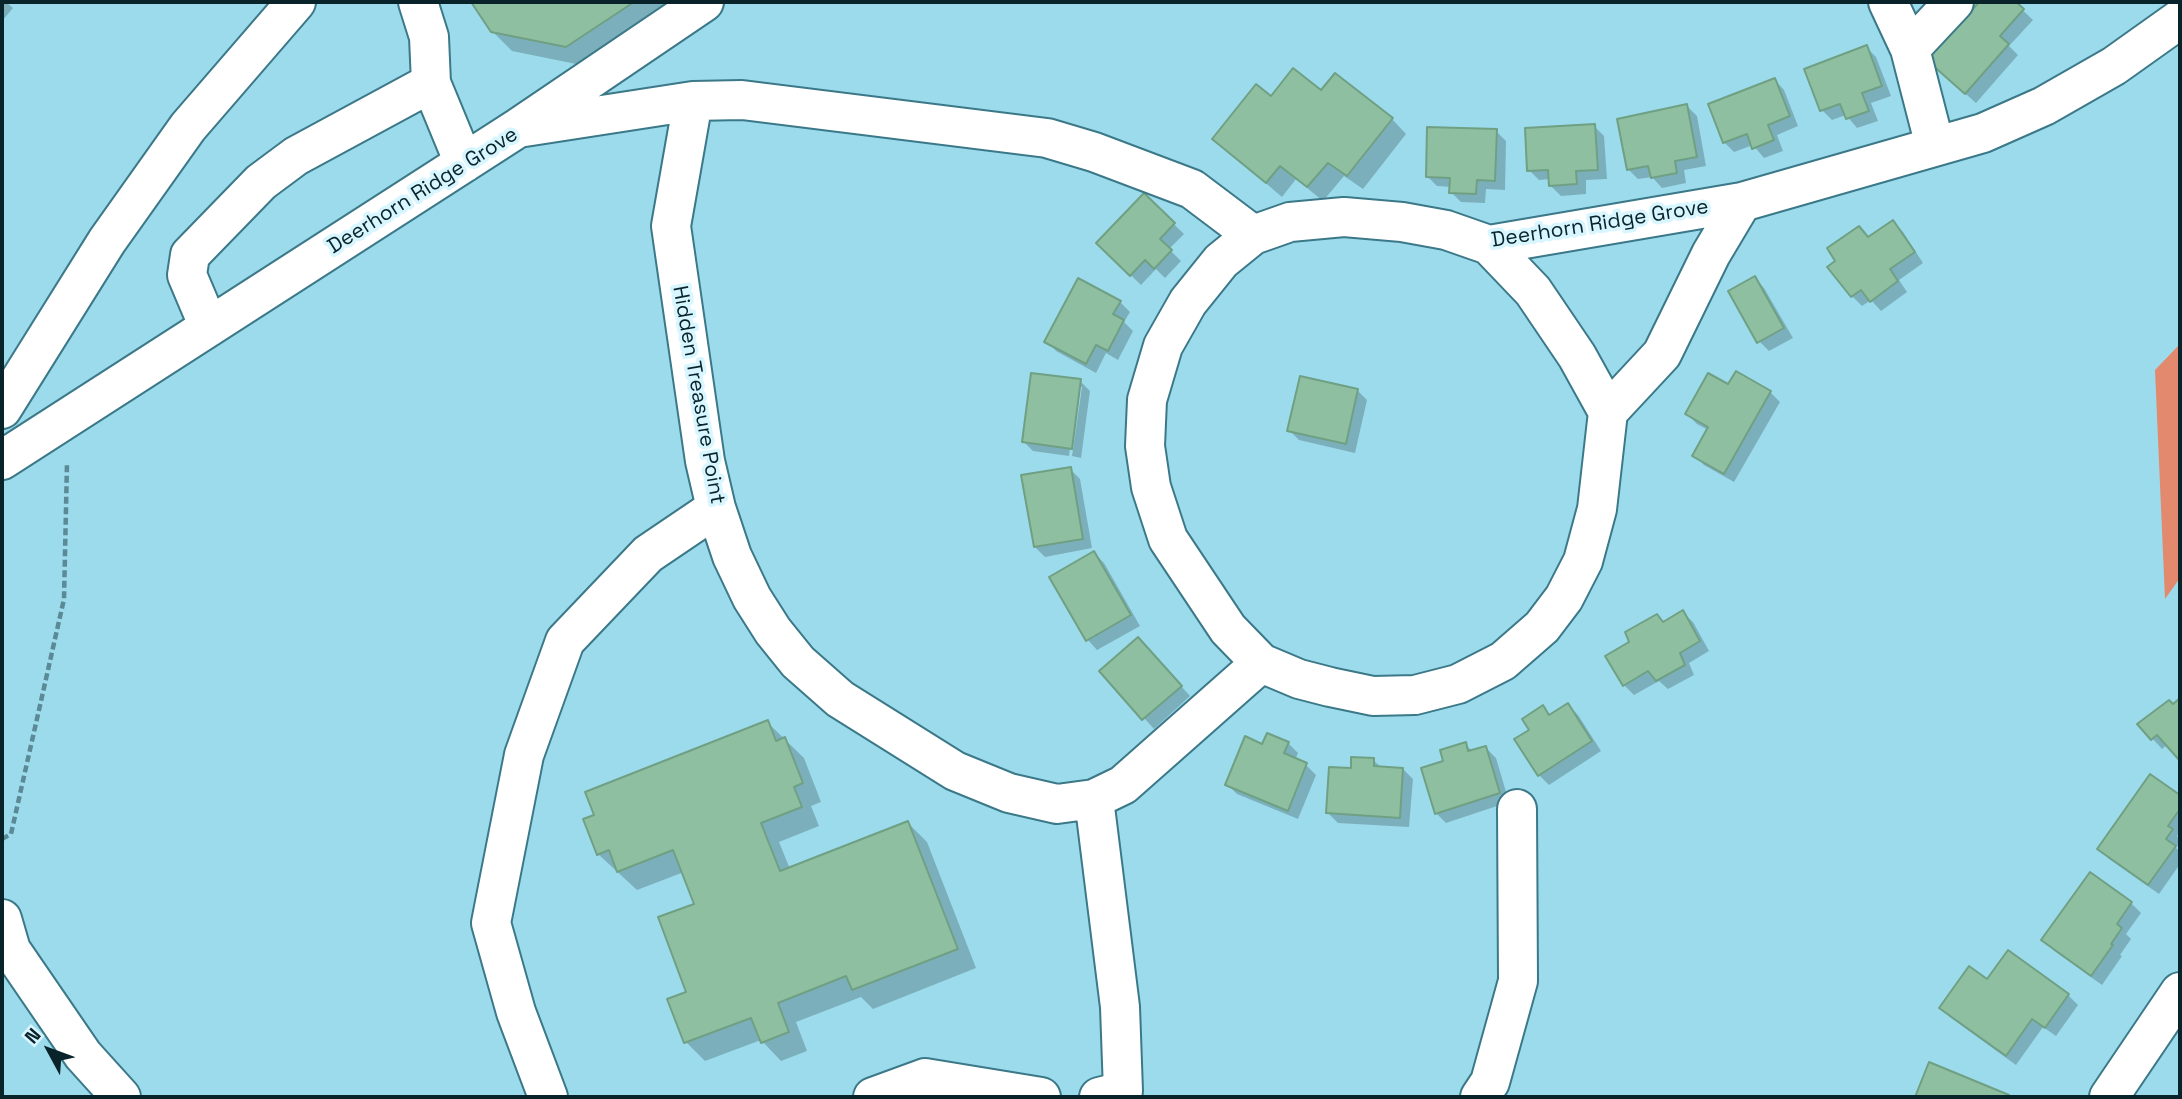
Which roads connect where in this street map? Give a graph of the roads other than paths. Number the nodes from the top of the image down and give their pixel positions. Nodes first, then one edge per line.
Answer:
1 (296, 2) edge
2 (418, 2) edge
3 (704, 2) edge
4 (1888, 2) edge
5 (1954, 2) edge
6 (2180, 19) edge
7 (1910, 49) junction
8 (431, 83) junction
9 (693, 102) junction
10 (518, 128) junction
11 (1935, 146) junction
12 (464, 163) junction
13 (1742, 202) junction
14 (1253, 235) junction
15 (1489, 245) junction
16 (209, 327) junction
17 (2, 409) edge
18 (1608, 412) junction
19 (2, 460) edge
20 (716, 508) junction
21 (1261, 663) junction
22 (1094, 799) junction
23 (1517, 809) dead end
24 (2, 919) edge
25 (2180, 992) edge
26 (1115, 1095) edge
27 (121, 1097) edge
28 (548, 1097) edge
29 (873, 1097) edge
30 (1041, 1097) edge
31 (1480, 1097) edge
32 (2109, 1097) edge

1 - 17 street
2 - 8 street
3 - 10 street
4 - 7 street
5 - 7 street
6 - 11 street, Deerhorn Ridge Grove
7 - 11 street
8 - 12 street
8 - 16 street
9 - 10 street, Deerhorn Ridge Grove
9 - 14 street, Deerhorn Ridge Grove
9 - 20 street, Hidden Treasure Point
10 - 12 street, Deerhorn Ridge Grove
11 - 13 street, Deerhorn Ridge Grove
12 - 16 street, Deerhorn Ridge Grove
13 - 15 street, Deerhorn Ridge Grove
13 - 18 street, Deerhorn Ridge Grove
14 - 15 street, Deerhorn Ridge Grove
14 - 21 street, Deerhorn Ridge Grove
15 - 18 street
16 - 19 street, Deerhorn Ridge Grove
18 - 21 street, Deerhorn Ridge Grove
20 - 22 street, Hidden Treasure Point
20 - 28 street
21 - 22 street, Hidden Treasure Point
22 - 26 street
23 - 31 street
24 - 27 street
25 - 32 street
29 - 30 street

